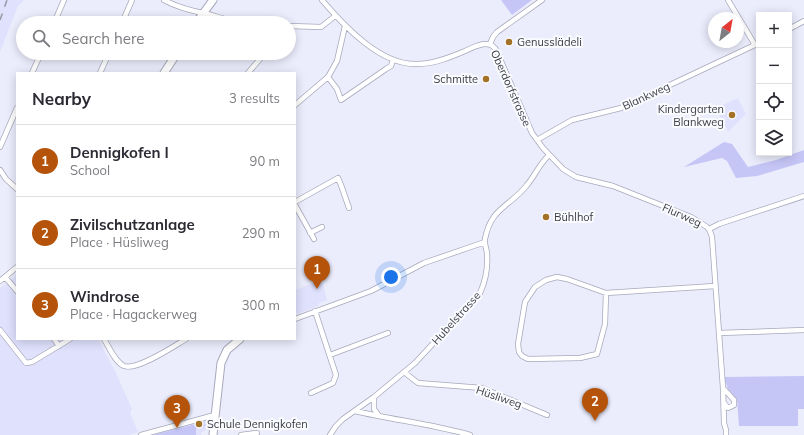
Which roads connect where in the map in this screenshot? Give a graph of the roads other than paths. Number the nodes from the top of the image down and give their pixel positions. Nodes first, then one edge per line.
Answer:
1 (64, 0) edge
2 (132, 0) edge
3 (164, 0) edge
4 (213, 0) edge
5 (322, 0) edge
6 (542, 0) edge
7 (728, 0) edge
8 (202, 13) junction
9 (57, 16) edge
10 (125, 16) edge
11 (200, 16) edge
12 (213, 16) edge
13 (335, 16) junction
14 (804, 22) edge
15 (296, 26) edge
16 (345, 26) junction
17 (792, 28) edge
18 (756, 42) edge
19 (490, 44) junction
20 (756, 44) edge
21 (38, 60) edge
22 (106, 60) edge
23 (172, 60) edge
24 (259, 60) edge
25 (393, 60) junction
26 (32, 72) edge
27 (100, 72) edge
28 (165, 72) edge
29 (249, 72) edge
30 (328, 77) junction
31 (296, 104) edge
32 (16, 110) edge
33 (536, 140) junction
34 (0, 147) edge
35 (549, 156) junction
36 (0, 170) edge
37 (16, 188) edge
38 (804, 196) edge
39 (296, 202) edge
40 (296, 205) edge
41 (349, 208) dead end
42 (322, 227) dead end
43 (709, 229) junction
44 (310, 233) junction
45 (314, 239) dead end
46 (485, 242) junction
47 (16, 268) edge
48 (5, 277) junction
49 (0, 281) edge
50 (715, 286) junction
51 (16, 290) edge
52 (606, 293) junction
53 (315, 311) junction
54 (296, 319) edge
55 (0, 330) edge
56 (804, 330) edge
57 (388, 333) dead end
58 (719, 333) junction
59 (55, 340) edge
60 (69, 340) edge
61 (105, 340) edge
62 (184, 340) edge
63 (239, 340) edge
64 (60, 346) junction
65 (330, 355) junction
66 (404, 372) junction
67 (723, 388) junction
68 (311, 393) dead end
69 (374, 397) junction
70 (724, 403) junction
71 (355, 411) junction
72 (547, 415) dead end
73 (215, 416) junction
74 (379, 416) junction
75 (257, 433) dead end
76 (141, 435) edge
77 (213, 435) edge
78 (241, 435) edge
79 (330, 435) edge
80 (470, 435) edge
81 (726, 435) edge

1 - 9 street
2 - 10 street
3 - 8 street
4 - 8 street
5 - 13 street, Oberdorfstrasse
6 - 19 street
7 - 18 street, Blankweg
8 - 11 street
8 - 12 street
13 - 15 street
13 - 16 street, Oberdorfstrasse
14 - 17 street
16 - 25 street, Oberdorfstrasse
16 - 30 street
19 - 25 street, Oberdorfstrasse
19 - 33 street, Oberdorfstrasse
20 - 33 street, Blankweg
21 - 26 street
22 - 27 street
23 - 28 street
24 - 29 street
25 - 30 street
30 - 31 street
32 - 34 street
33 - 35 street, Oberdorfstrasse
35 - 43 street, Flurweg
35 - 46 street, Hubelstrasse
36 - 37 street
38 - 43 street, Flurweg
39 - 41 street
40 - 44 street
42 - 44 street
43 - 50 street
44 - 45 street
46 - 53 street
46 - 66 street, Hubelstrasse
47 - 48 street
48 - 49 street
48 - 51 street
50 - 52 street
50 - 58 street
52 - 52 street
53 - 54 street
53 - 65 street
55 - 64 street
56 - 58 street
57 - 65 street
58 - 67 street
59 - 64 street
60 - 64 street
61 - 62 street
63 - 73 street
65 - 68 street
66 - 69 street, Hubelstrasse
66 - 72 street, Hüsliweg
67 - 70 street
67 - 70 street
69 - 71 street, Hubelstrasse
69 - 74 street
70 - 81 street
71 - 74 street
71 - 79 street, Hubelstrasse
73 - 76 street
73 - 77 street
74 - 80 street
75 - 78 street

